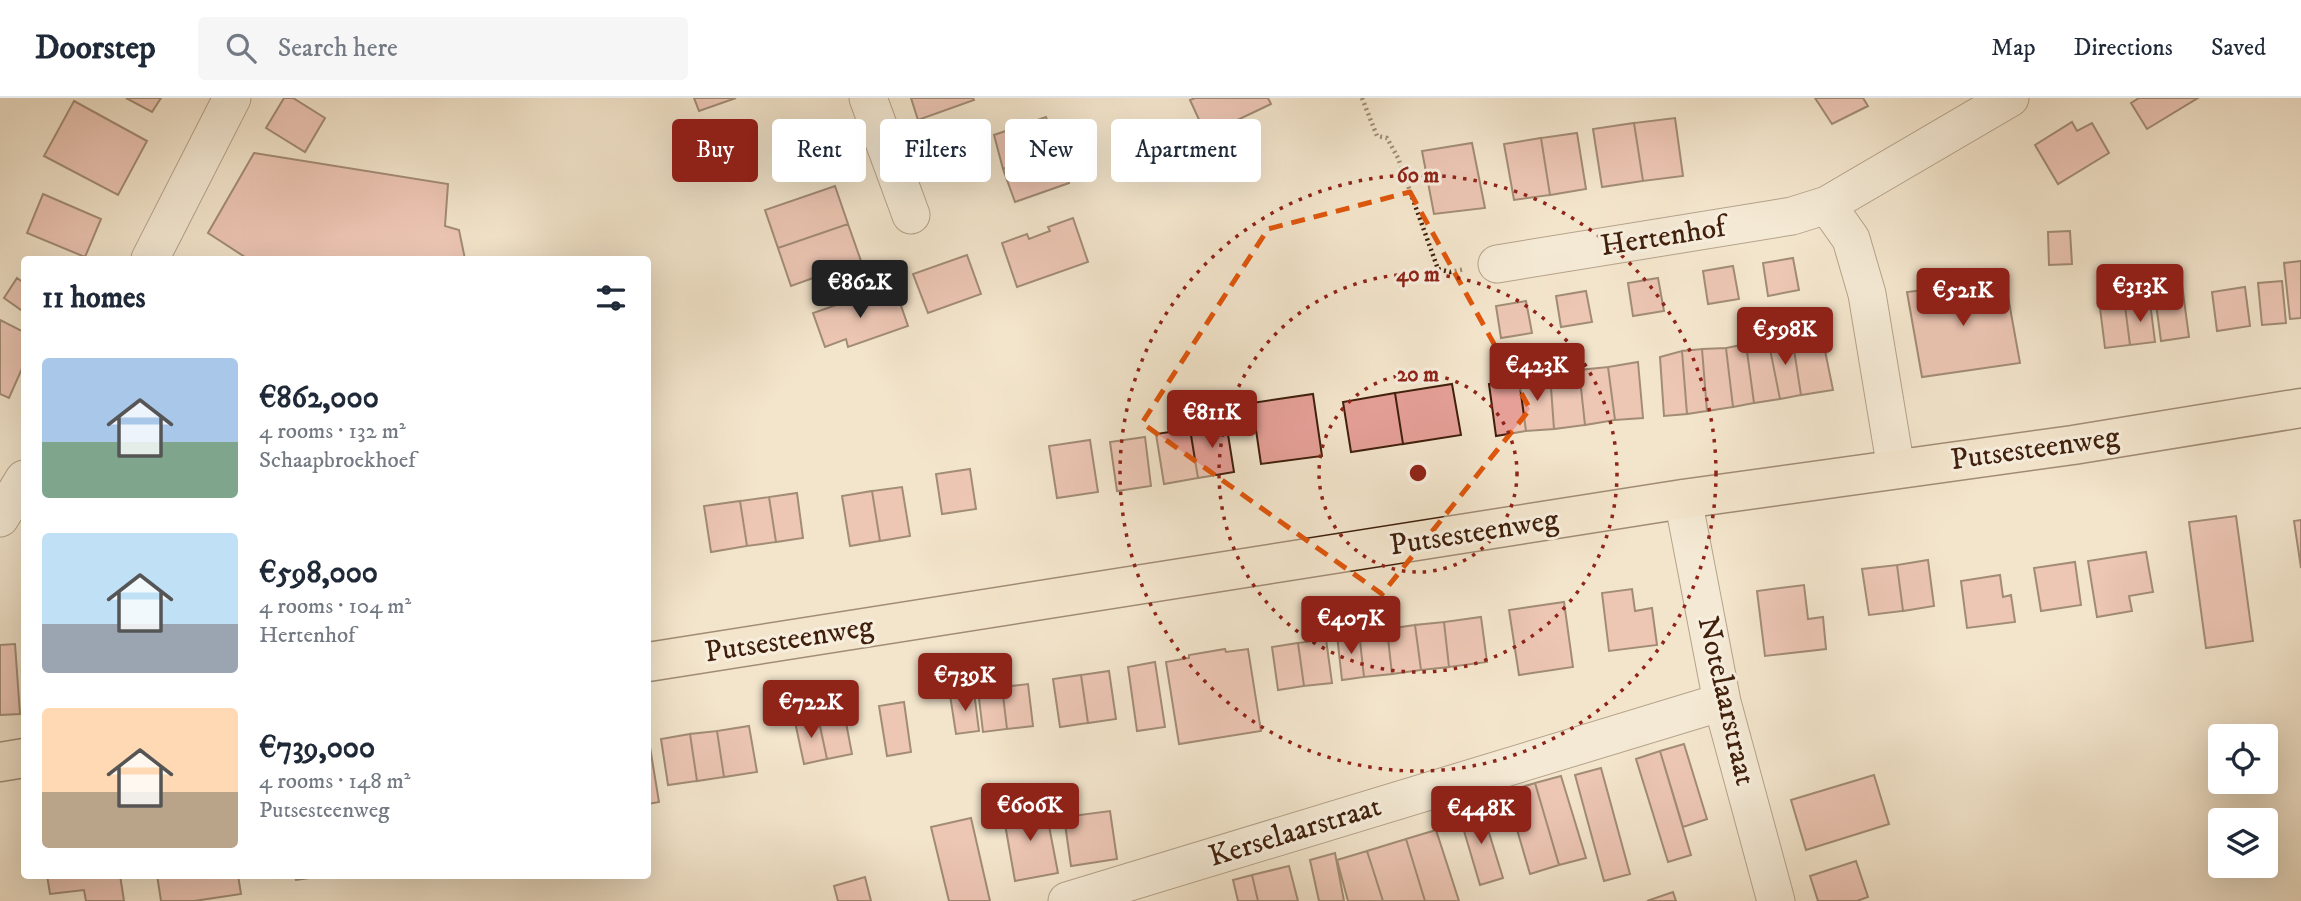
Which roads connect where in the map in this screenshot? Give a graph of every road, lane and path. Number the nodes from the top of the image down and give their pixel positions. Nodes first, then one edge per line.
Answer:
1 (232, 98) edge
2 (869, 98) edge
3 (1362, 98) edge
4 (2010, 98) edge
5 (1827, 205) junction
6 (911, 215) dead end
7 (152, 256) edge
8 (1497, 264) joint
9 (2301, 408) edge
10 (1896, 469) junction
11 (21, 484) edge
12 (1683, 499) junction
13 (0, 518) edge
14 (651, 662) edge
15 (1723, 702) junction
16 (21, 758) edge
17 (0, 762) edge
18 (1068, 901) edge
19 (1776, 901) edge

1 - 7 street
2 - 6 street
3 - 8 path
4 - 5 street, Hertenhof
5 - 8 street, Hertenhof
5 - 10 street
9 - 10 main road, Putsesteenweg
10 - 12 main road, Putsesteenweg
11 - 13 street
12 - 14 main road, Putsesteenweg
12 - 15 street, Notelaarstraat
15 - 18 street, Kerselaarstraat
15 - 19 street, Notelaarstraat
16 - 17 main road

